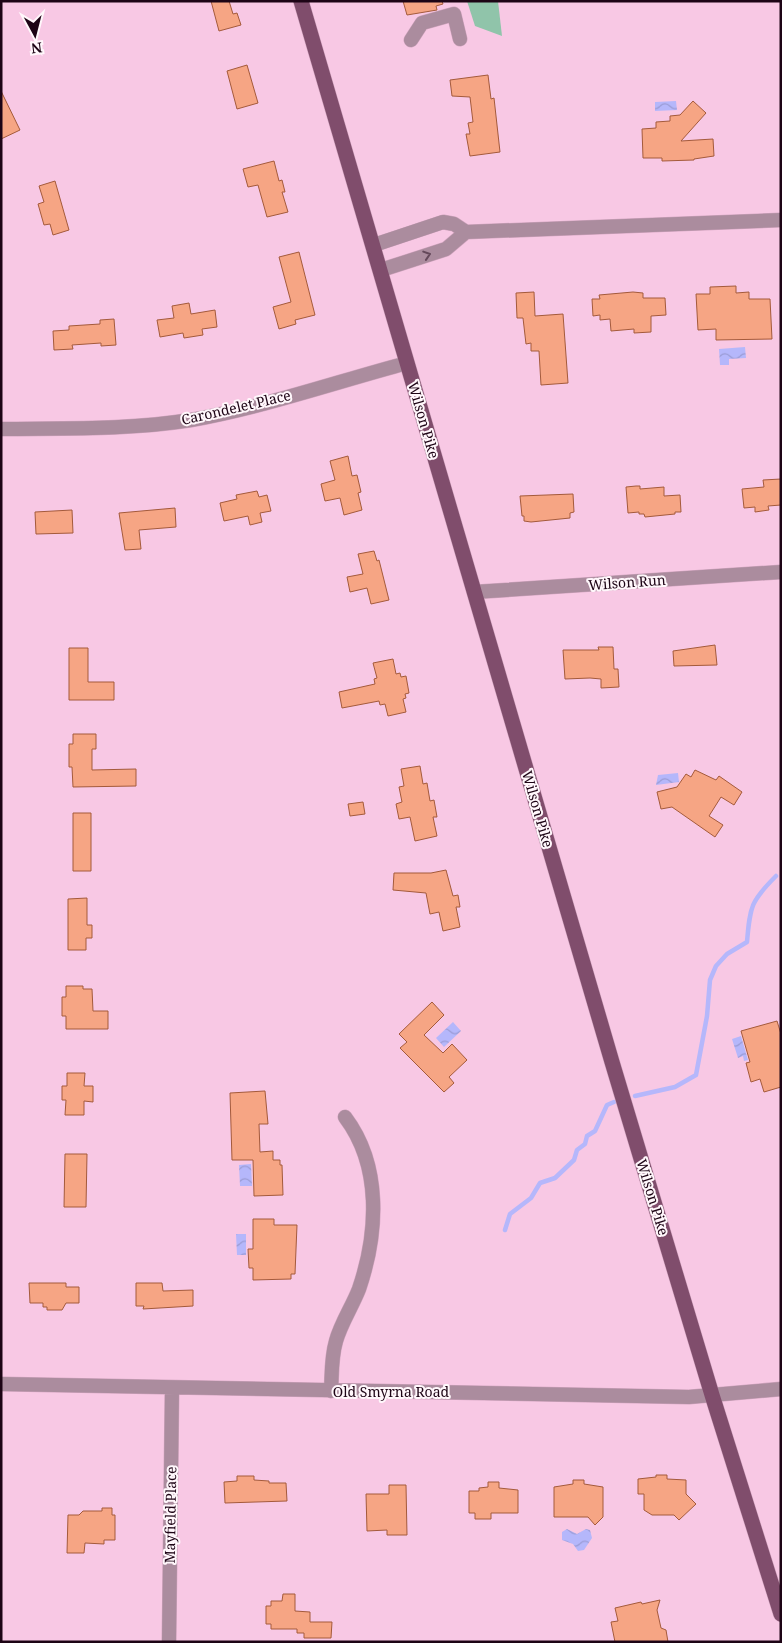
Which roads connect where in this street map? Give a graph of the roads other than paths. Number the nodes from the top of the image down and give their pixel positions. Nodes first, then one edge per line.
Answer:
1 (302, 1) edge
2 (460, 39) dead end
3 (411, 40) dead end
4 (781, 220) edge
5 (466, 232) junction
6 (374, 245) junction
7 (381, 270) junction
8 (407, 363) junction
9 (1, 429) edge
10 (781, 572) edge
11 (474, 592) junction
12 (346, 1117) dead end
13 (1, 1384) edge
14 (172, 1389) junction
15 (781, 1389) edge
16 (331, 1391) junction
17 (712, 1395) junction
18 (781, 1614) edge
19 (169, 1642) edge

1 - 6 main road, Wilson Pike
2 - 3 street
4 - 5 street
5 - 6 street
7 -> 5 street
6 - 7 main road, Wilson Pike
7 - 8 main road, Wilson Pike
8 - 9 street, Carondelet Place
8 - 11 main road, Wilson Pike
10 - 11 street, Wilson Run
11 - 17 main road, Wilson Pike
12 - 16 street
13 - 14 street, Old Smyrna Road
14 - 16 street, Old Smyrna Road
14 - 19 street, Mayfield Place
15 - 17 street, Old Smyrna Road
16 - 17 street, Old Smyrna Road
17 - 18 main road, Wilson Pike

